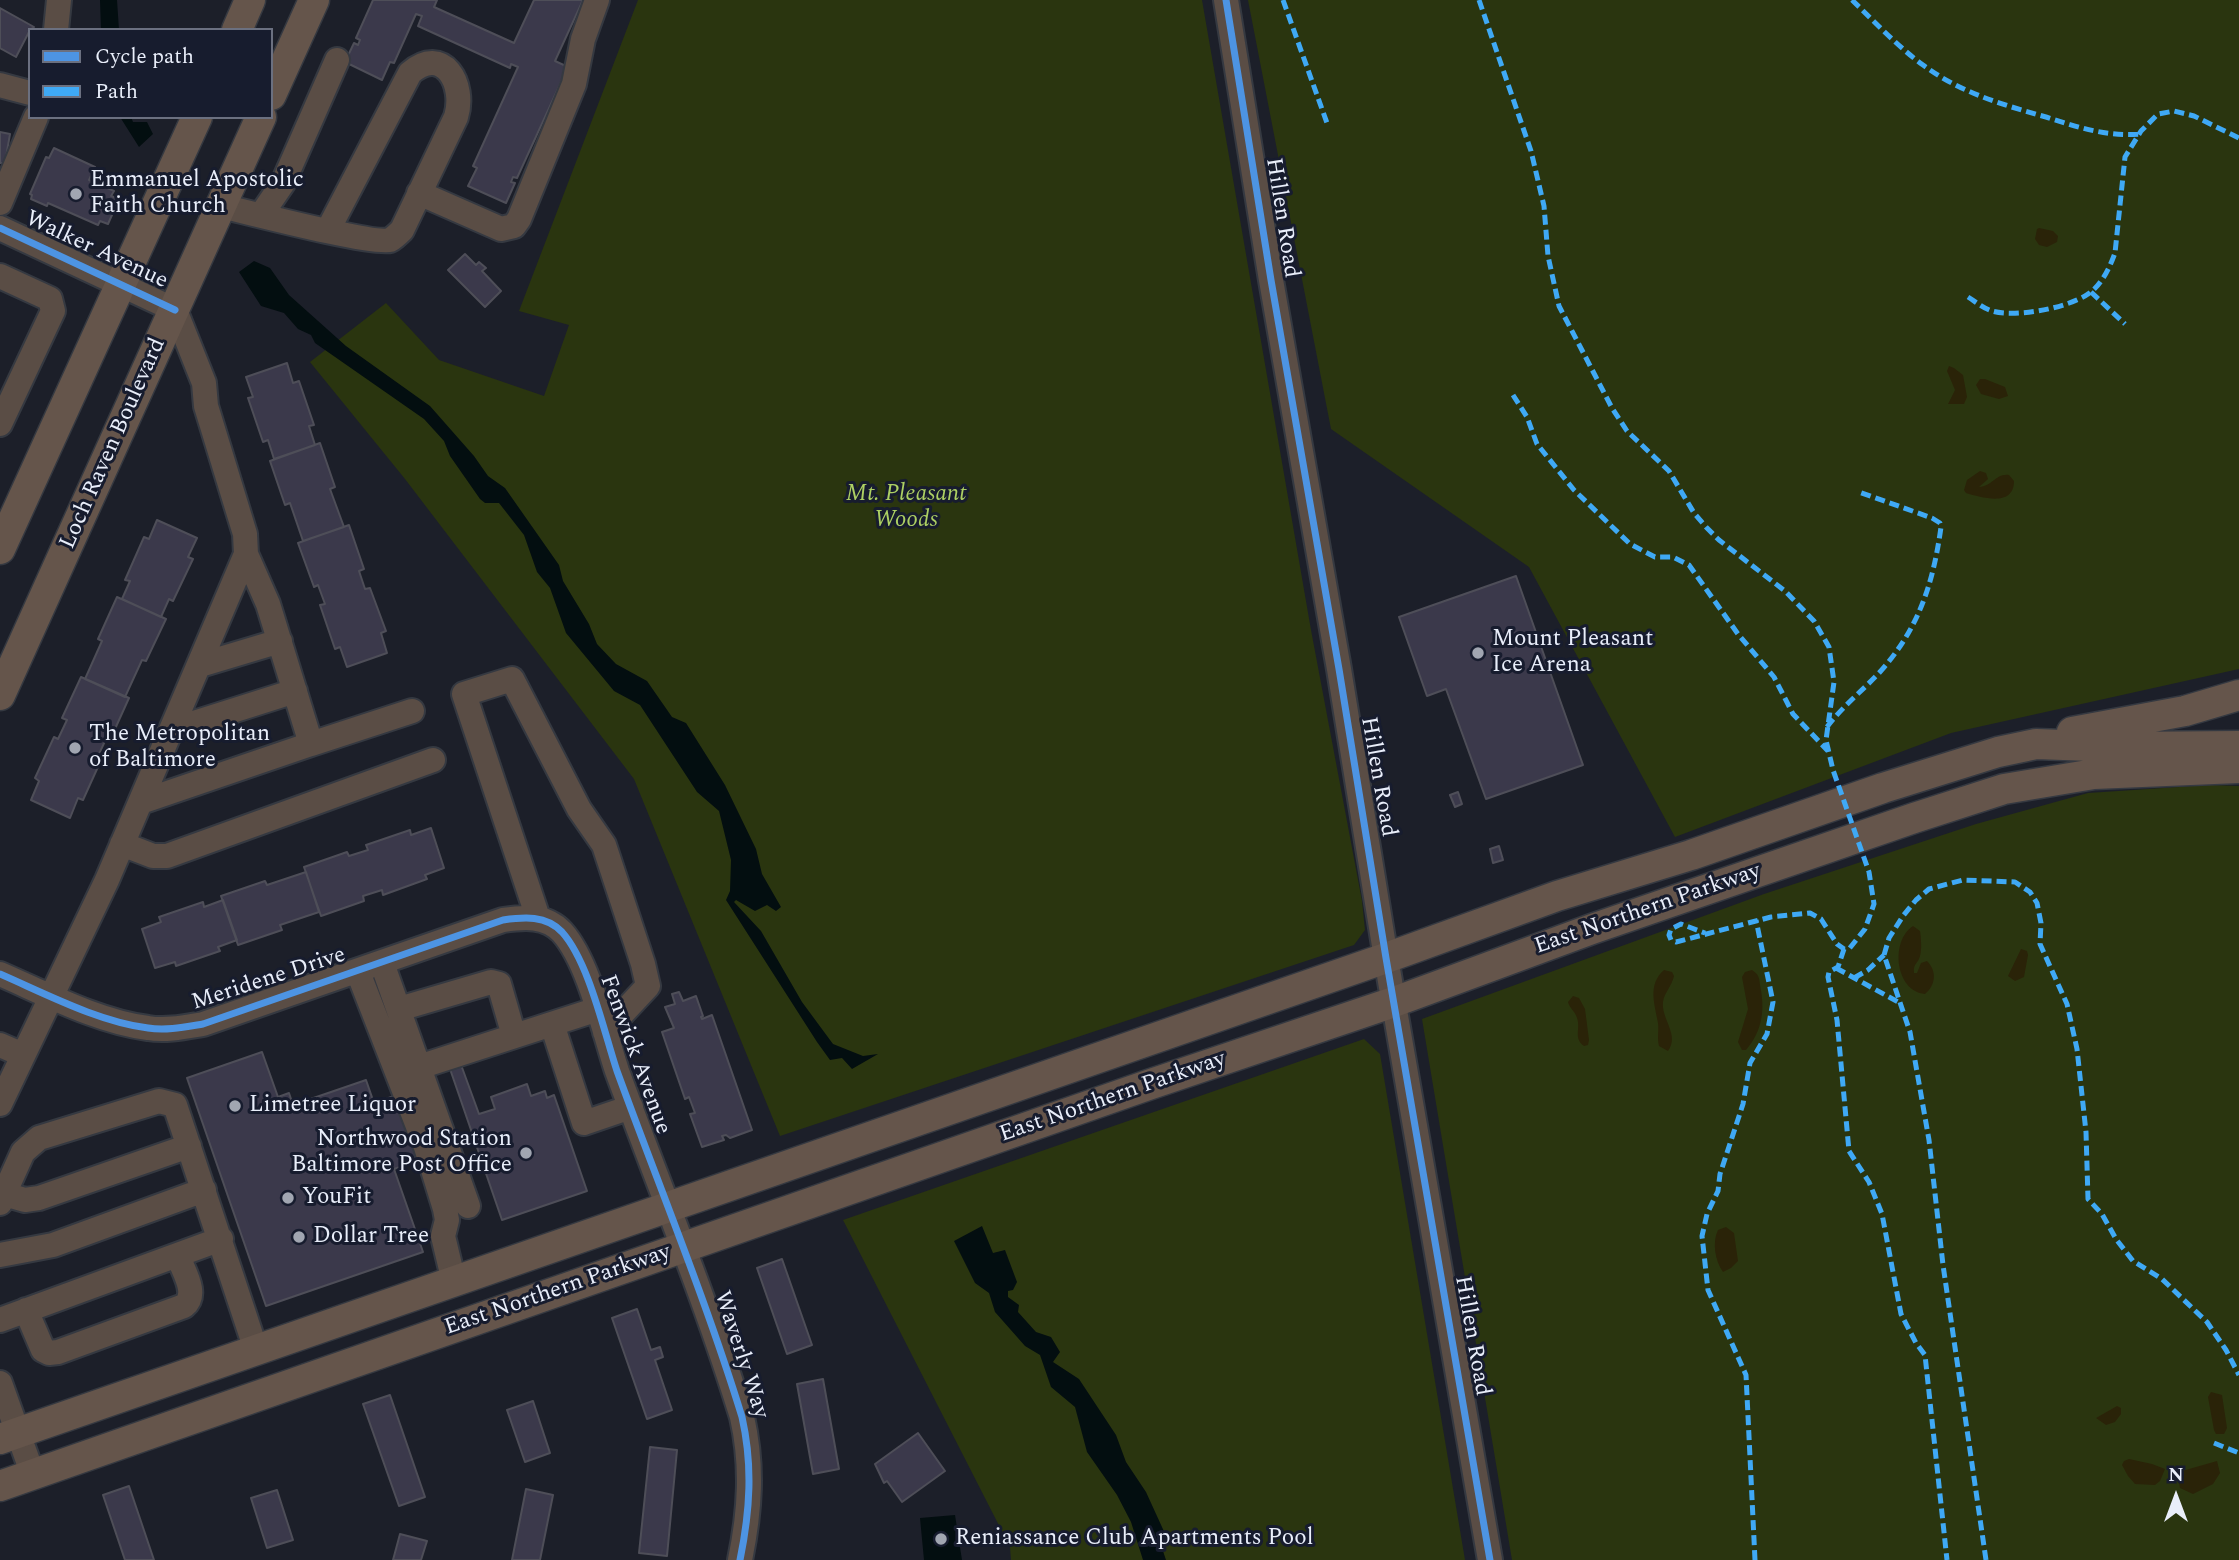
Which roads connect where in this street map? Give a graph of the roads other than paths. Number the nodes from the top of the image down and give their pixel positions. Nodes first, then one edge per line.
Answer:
1 (59, 0) edge
2 (250, 0) edge
3 (314, 0) edge
4 (597, 0) edge
5 (1226, 0) edge
6 (56, 28) edge
7 (238, 28) edge
8 (337, 60) dead end
9 (0, 85) edge
10 (273, 91) edge
11 (28, 92) edge
12 (35, 119) edge
13 (196, 119) edge
14 (260, 119) edge
15 (419, 193) junction
16 (0, 203) edge
17 (221, 206) junction
18 (261, 215) junction
19 (0, 228) edge
20 (328, 230) junction
21 (2, 282) edge
22 (121, 283) junction
23 (175, 310) junction
24 (0, 424) edge
25 (3, 535) edge
26 (246, 554) junction
27 (279, 641) junction
28 (200, 665) junction
29 (295, 691) junction
30 (0, 695) edge
31 (2239, 695) edge
32 (412, 711) dead end
33 (172, 730) junction
34 (311, 744) junction
35 (2036, 744) junction
36 (433, 760) dead end
37 (2236, 760) edge
38 (141, 802) junction
39 (122, 844) junction
40 (544, 921) junction
41 (1386, 958) junction
42 (382, 963) junction
43 (358, 971) junction
44 (0, 974) edge
45 (51, 996) junction
46 (1394, 1002) junction
47 (398, 1009) junction
48 (601, 1021) junction
49 (552, 1024) junction
50 (514, 1036) junction
51 (0, 1045) edge
52 (23, 1055) junction
53 (419, 1067) junction
54 (0, 1104) edge
55 (631, 1107) junction
56 (189, 1146) junction
57 (204, 1190) junction
58 (2, 1198) edge
59 (468, 1206) dead end
60 (669, 1207) junction
61 (221, 1239) junction
62 (684, 1247) junction
63 (0, 1255) edge
64 (178, 1256) junction
65 (454, 1282) junction
66 (26, 1310) junction
67 (0, 1320) edge
68 (256, 1350) junction
69 (0, 1383) edge
70 (9, 1436) edge
71 (33, 1475) junction
72 (0, 1486) edge
73 (740, 1560) edge
74 (1490, 1560) edge

1 - 6 street
2 - 7 main road
3 - 10 main road
4 - 15 street
5 - 41 street, Hillen Road
8 - 18 street
9 - 11 street
12 - 16 street
13 - 22 main road
14 - 17 main road, Loch Raven Boulevard
15 - 20 street
15 - 20 street
17 - 18 street
17 - 23 main road, Loch Raven Boulevard
18 - 20 street
19 - 22 street, Walker Avenue
21 - 24 street
22 - 23 street, Walker Avenue
22 - 25 main road
23 - 26 street
23 - 30 main road, Loch Raven Boulevard
26 - 27 street
26 - 28 street
27 - 28 street
27 - 29 street
28 - 33 street
29 - 33 street
29 - 34 street
31 - 35 main road
32 - 34 street
33 - 38 street
34 - 38 street
35 - 37 main road, East Northern Parkway
35 - 41 main road, East Northern Parkway
36 - 39 street
37 - 46 main road, East Northern Parkway
38 - 39 street
39 - 45 street
40 - 42 street, Meridene Drive
40 - 48 street, Fenwick Avenue
40 - 48 street
41 - 46 street, Hillen Road
41 - 60 main road, East Northern Parkway
42 - 43 street, Meridene Drive
42 - 47 street
43 - 45 street, Meridene Drive
43 - 65 street
44 - 45 street, Meridene Drive
45 - 52 street
46 - 62 main road, East Northern Parkway
46 - 74 street, Hillen Road
47 - 50 street
47 - 53 street
48 - 49 street
48 - 55 street, Fenwick Avenue
49 - 50 street
49 - 55 street
50 - 53 street
51 - 52 street
52 - 54 street
53 - 59 street
55 - 60 street, Fenwick Avenue
56 - 57 street
56 - 58 street
56 - 58 street
57 - 61 street
57 - 63 street
60 - 62 street, Waverly Way
60 - 65 main road, East Northern Parkway
61 - 64 street
61 - 68 street
62 - 71 main road, East Northern Parkway
62 - 73 street, Waverly Way
64 - 66 street
64 - 66 street
65 - 68 main road, East Northern Parkway
66 - 67 street
68 - 70 main road, East Northern Parkway
69 - 70 street
70 - 71 street
71 - 72 main road, East Northern Parkway

